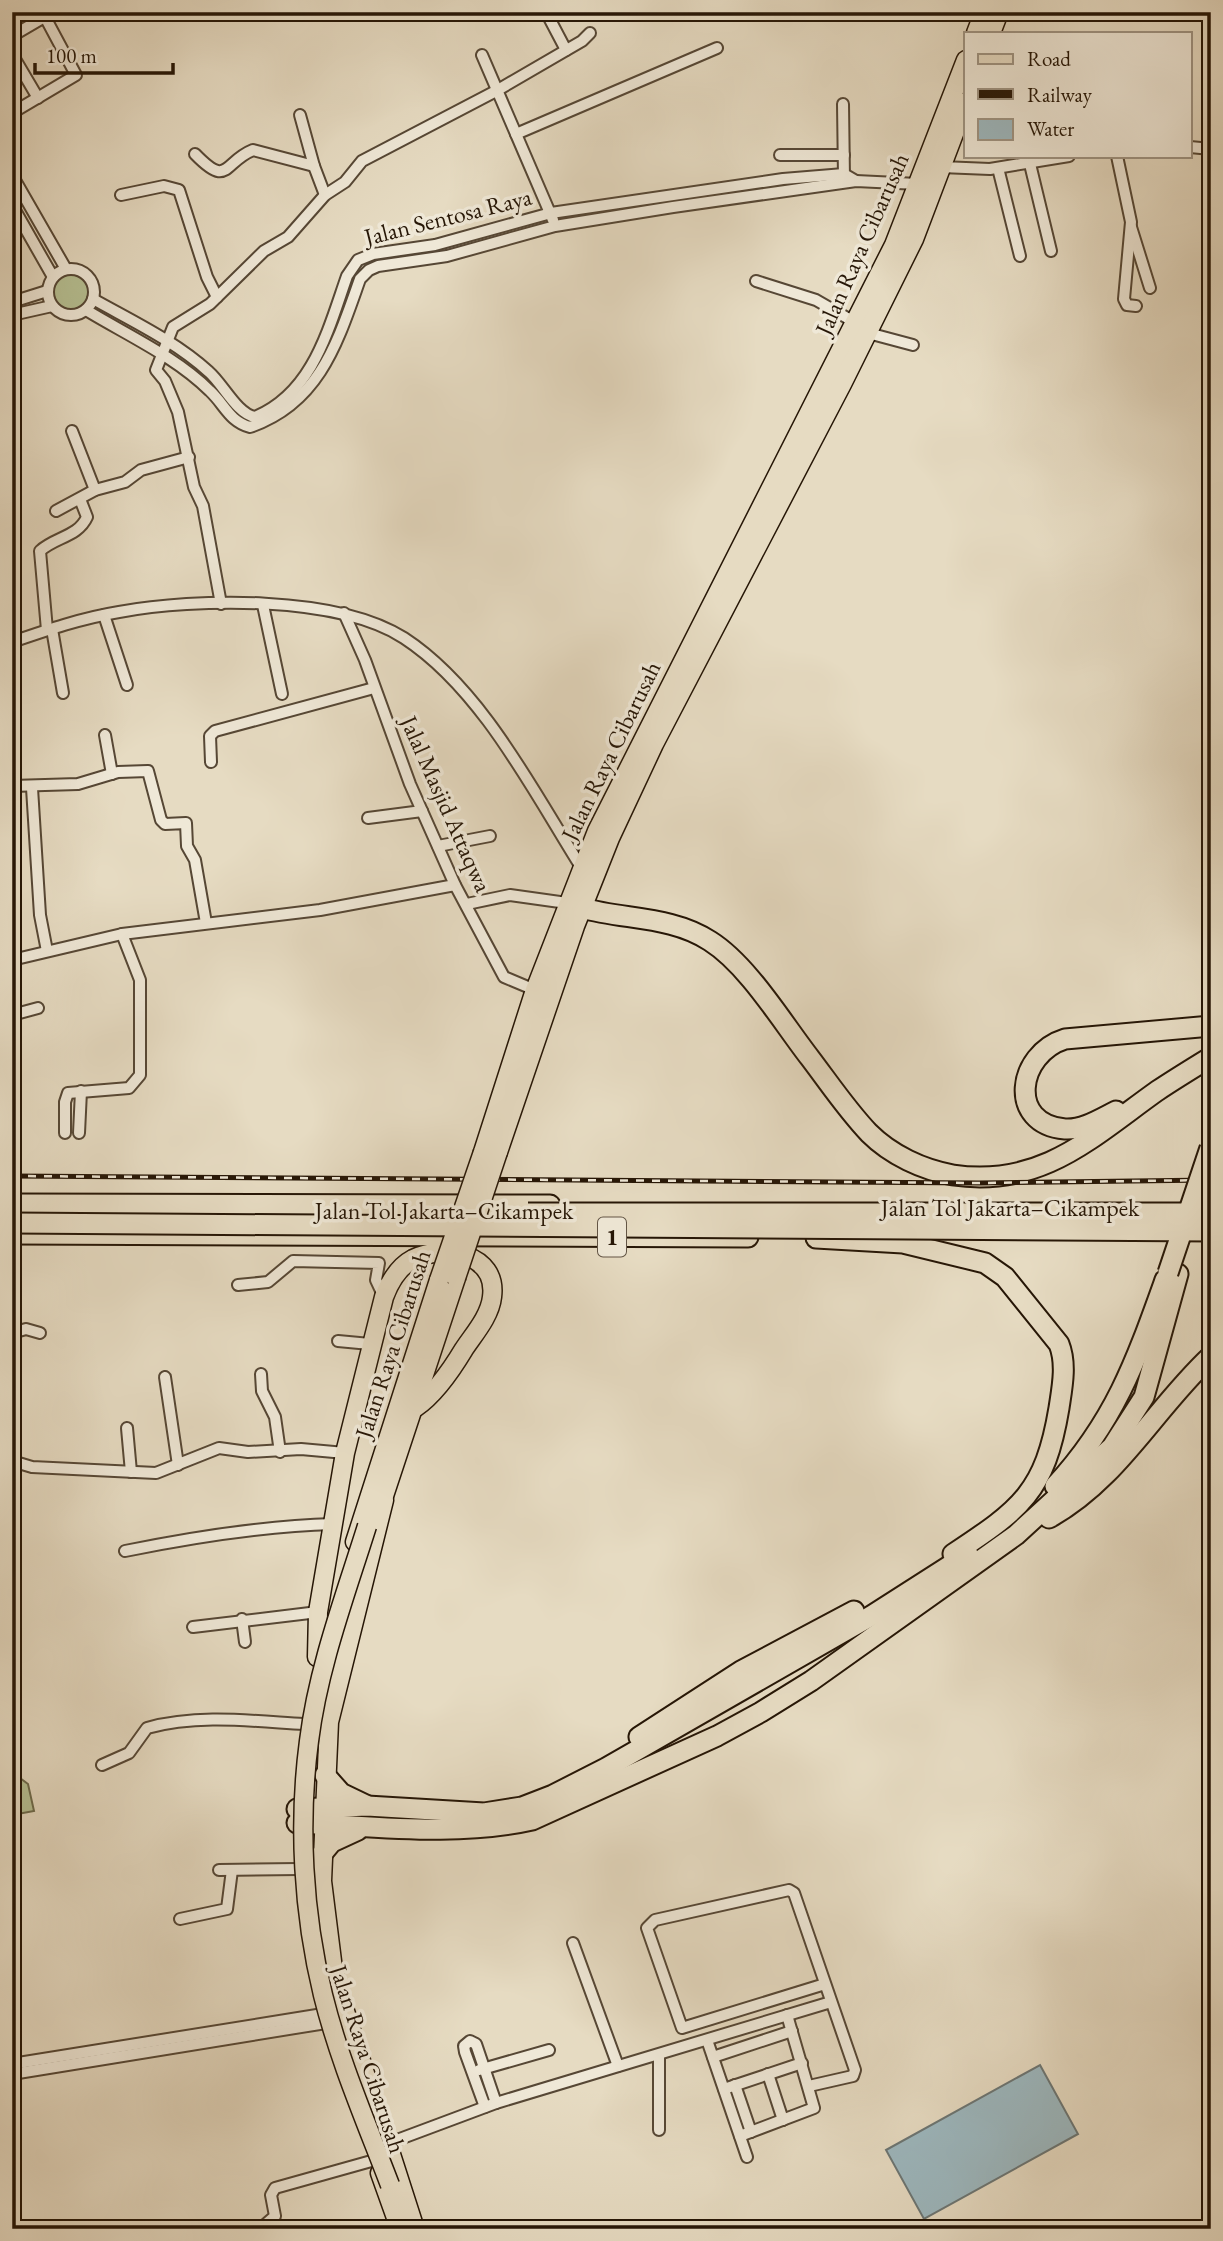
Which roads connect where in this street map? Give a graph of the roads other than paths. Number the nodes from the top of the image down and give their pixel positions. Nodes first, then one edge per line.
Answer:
1 (546, 12) edge
2 (984, 12) edge
3 (999, 12) edge
4 (49, 15) edge
5 (976, 32) edge
6 (991, 32) edge
7 (590, 33) dead end
8 (12, 36) edge
9 (717, 48) dead end
10 (566, 50) junction
11 (12, 54) edge
12 (482, 55) dead end
13 (964, 65) edge
14 (496, 91) junction
15 (38, 98) junction
16 (844, 104) dead end
17 (964, 107) edge
18 (12, 113) edge
19 (300, 114) dead end
20 (516, 134) junction
21 (1192, 147) edge
22 (1210, 149) edge
23 (195, 154) dead end
24 (779, 155) dead end
25 (844, 155) junction
26 (1059, 158) edge
27 (1117, 158) edge
28 (1030, 164) junction
29 (313, 166) junction
30 (941, 167) junction
31 (1211, 167) edge
32 (998, 168) junction
33 (12, 175) edge
34 (848, 180) junction
35 (918, 184) junction
36 (121, 195) dead end
37 (325, 195) junction
38 (12, 205) edge
39 (551, 213) junction
40 (555, 226) junction
41 (1131, 228) junction
42 (1051, 251) dead end
43 (1020, 256) dead end
44 (66, 269) junction
45 (53, 277) junction
46 (756, 281) dead end
47 (1150, 288) dead end
48 (47, 291) junction
49 (217, 297) junction
50 (93, 299) junction
51 (12, 302) edge
52 (52, 306) junction
53 (1136, 306) dead end
54 (86, 310) junction
55 (12, 315) edge
56 (862, 328) junction
57 (166, 340) junction
58 (914, 345) dead end
59 (164, 356) junction
60 (72, 431) dead end
61 (189, 457) junction
62 (95, 490) junction
63 (80, 499) junction
64 (57, 511) dead end
65 (221, 604) junction
66 (263, 605) junction
67 (344, 613) junction
68 (104, 615) junction
69 (50, 630) junction
70 (12, 642) edge
71 (127, 685) dead end
72 (374, 688) junction
73 (63, 693) dead end
74 (282, 694) dead end
75 (105, 735) dead end
76 (211, 762) dead end
77 (112, 774) junction
78 (12, 786) edge
79 (32, 788) junction
80 (422, 811) junction
81 (368, 818) dead end
82 (490, 836) dead end
83 (438, 846) junction
84 (589, 869) junction
85 (455, 885) junction
86 (467, 904) junction
87 (575, 906) junction
88 (206, 923) junction
89 (122, 934) junction
90 (47, 951) junction
91 (12, 960) edge
92 (535, 990) junction
93 (38, 1008) dead end
94 (12, 1015) edge
95 (1211, 1026) edge
96 (1211, 1057) edge
97 (81, 1091) junction
98 (1158, 1091) junction
99 (65, 1133) dead end
100 (79, 1133) dead end
101 (1210, 1147) edge
102 (490, 1152) junction
103 (1211, 1172) edge
104 (12, 1204) edge
105 (1211, 1205) edge
106 (12, 1212) edge
107 (1211, 1213) edge
108 (12, 1223) edge
109 (1211, 1232) edge
110 (12, 1234) edge
111 (816, 1238) junction
112 (1173, 1274) junction
113 (448, 1279) junction
114 (238, 1285) dead end
115 (384, 1297) junction
116 (12, 1333) edge
117 (40, 1333) dead end
118 (338, 1341) dead end
119 (370, 1344) junction
120 (1211, 1356) edge
121 (261, 1374) dead end
122 (165, 1377) dead end
123 (416, 1407) junction
124 (127, 1428) dead end
125 (280, 1452) junction
126 (345, 1453) junction
127 (12, 1461) edge
128 (178, 1465) junction
129 (131, 1472) junction
130 (377, 1496) junction
131 (333, 1524) junction
132 (1017, 1535) junction
133 (125, 1550) dead end
134 (318, 1612) junction
135 (242, 1619) junction
136 (193, 1627) dead end
137 (244, 1642) dead end
138 (317, 1657) junction
139 (304, 1724) junction
140 (102, 1765) dead end
141 (589, 1777) junction
142 (325, 1782) junction
143 (298, 1786) junction
144 (367, 1806) junction
145 (297, 1822) junction
146 (323, 1822) junction
147 (366, 1827) junction
148 (322, 1854) junction
149 (299, 1869) junction
150 (219, 1870) dead end
151 (232, 1870) junction
152 (180, 1919) dead end
153 (573, 1943) dead end
154 (825, 1984) junction
155 (831, 2002) junction
156 (787, 2015) junction
157 (324, 2018) junction
158 (792, 2031) junction
159 (707, 2040) junction
160 (549, 2050) dead end
161 (659, 2055) junction
162 (713, 2057) junction
163 (802, 2063) junction
164 (12, 2064) edge
165 (618, 2066) junction
166 (485, 2069) junction
167 (473, 2072) junction
168 (12, 2074) edge
169 (768, 2074) junction
170 (808, 2086) junction
171 (729, 2087) junction
172 (491, 2105) junction
173 (783, 2120) junction
174 (659, 2130) dead end
175 (751, 2132) junction
176 (740, 2136) junction
177 (389, 2143) junction
178 (747, 2157) dead end
179 (375, 2160) junction
180 (392, 2184) junction
181 (260, 2229) edge
182 (400, 2229) edge
183 (406, 2229) edge
184 (415, 2229) edge

1 - 10 street
2 - 5 main road
3 - 6 main road
4 - 8 street
4 - 15 street
7 - 10 street
9 - 20 street
10 - 14 street
11 - 15 street
12 - 14 street
13 - 35 main road, Jalan Raya Cibarusah
14 - 20 street
14 - 37 street
15 - 18 street
16 - 25 street
17 - 30 main road, Jalan Raya Cibarusah
19 - 29 street
20 - 39 street
21 - 22 street
22 - 31 street
23 - 29 street
24 - 25 street
25 - 34 street
26 - 28 street
27 - 41 street
28 - 32 street
28 - 42 street
29 - 37 street
30 - 32 street
30 - 56 main road, Jalan Raya Cibarusah
32 - 43 street
33 - 44 street
34 - 35 street, Jalan Sentosa Raya
34 - 39 street, Jalan Sentosa Raya
34 - 40 street, Jalan Sentosa Raya
35 - 56 main road, Jalan Raya Cibarusah
36 - 49 street
37 - 49 street
38 - 45 street
39 - 40 street
39 - 57 street, Jalan Sentosa Raya
40 - 59 street, Jalan Sentosa Raya
41 - 47 street
41 - 53 street
44 - 45 street
44 - 50 street
45 - 48 street
46 - 56 street
48 - 51 street
48 - 52 street
49 - 57 street
50 - 54 street
50 - 57 street, Jalan Sentosa Raya
52 - 54 street
52 - 55 street
54 - 59 street, Jalan Sentosa Raya
56 - 58 street
56 - 84 main road, Jalan Raya Cibarusah
57 - 59 street
59 - 61 street
60 - 62 street
61 - 62 street
61 - 65 street
62 - 63 street
63 - 64 street
63 - 69 street
65 - 66 street
65 - 68 street
66 - 67 street
66 - 74 street
67 - 72 street, Jalal Masjid Attaqwa
67 - 84 street
68 - 69 street
68 - 71 street
69 - 70 street
69 - 73 street
72 - 76 street
72 - 80 street, Jalal Masjid Attaqwa
75 - 77 street
77 - 79 street
77 - 88 street
78 - 79 street
79 - 90 street
80 - 81 street
80 - 83 street, Jalal Masjid Attaqwa
82 - 83 street
83 - 85 street, Jalal Masjid Attaqwa
84 - 87 main road, Jalan Raya Cibarusah
85 - 86 street, Jalal Masjid Attaqwa
85 - 88 street
86 - 87 street
86 - 92 street, Jalal Masjid Attaqwa
87 - 92 main road, Jalan Raya Cibarusah
87 - 98 highway
87 - 102 main road, Jalan Raya Cibarusah
88 - 89 street
89 - 90 street
89 - 97 street
90 - 91 street
92 - 102 main road, Jalan Raya Cibarusah
93 - 94 street
95 - 98 highway
96 - 98 highway
97 - 99 street
97 - 100 street
101 - 112 highway, bridge
102 - 113 main road, Jalan Raya Cibarusah, bridge
103 - 112 highway, bridge
104 - 105 highway, Jalan Tol Jakarta–Cikampek / 1
106 - 107 highway, 1, bridge
108 - 109 highway, 1, bridge
109 - 111 highway, Jalan Tol Jakarta–Cikampek / 1
110 - 111 highway, Jalan Tol Jakarta–Cikampek / 1
111 - 141 highway
112 - 132 highway
112 - 141 highway
113 - 123 main road, Jalan Raya Cibarusah
113 - 130 main road, Jalan Raya Cibarusah
114 - 115 street
115 - 119 main road
115 - 123 main road
116 - 117 street
118 - 119 street
119 - 126 main road
120 - 132 highway
121 - 125 street
122 - 128 street
123 - 130 main road, Jalan Raya Cibarusah
124 - 129 street
125 - 126 street
125 - 128 street
126 - 131 main road
127 - 129 street
128 - 129 street
130 - 138 main road, Jalan Raya Cibarusah
130 - 142 main road, Jalan Raya Cibarusah
130 - 180 main road, Jalan Raya Cibarusah, bridge
131 - 133 street
131 - 134 main road
132 - 147 highway
134 - 135 street
134 - 138 main road
135 - 136 street
135 - 137 street
138 - 139 main road, Jalan Raya Cibarusah
139 - 140 street
139 - 143 main road, Jalan Raya Cibarusah
141 - 144 highway
142 - 143 main road
142 - 144 highway
142 - 146 main road, Jalan Raya Cibarusah
143 - 145 main road, Jalan Raya Cibarusah
144 - 146 highway
145 - 146 highway
145 - 149 main road, Jalan Raya Cibarusah
146 - 147 highway
146 - 148 main road, Jalan Raya Cibarusah
147 - 148 highway
148 - 177 main road, Jalan Raya Cibarusah
149 - 151 street
149 - 157 main road, Jalan Raya Cibarusah
150 - 151 street
151 - 152 street
153 - 165 street
154 - 154 street
154 - 155 street
155 - 156 street
155 - 170 street
156 - 158 street
156 - 159 street
157 - 164 street
157 - 168 street
157 - 179 main road, Jalan Raya Cibarusah
158 - 162 street
158 - 163 street
159 - 161 street
159 - 162 street
160 - 166 street
161 - 165 street
161 - 174 street
162 - 171 street
163 - 169 street
163 - 170 street
165 - 172 street
166 - 167 street
166 - 167 street
166 - 172 street
167 - 172 street
169 - 171 street
169 - 173 street
170 - 173 street
171 - 175 street
171 - 176 street
172 - 177 street
173 - 175 street
175 - 176 street
176 - 178 street
177 - 184 main road, Jalan Raya Cibarusah
179 - 181 street
179 - 182 main road, Jalan Raya Cibarusah
180 - 183 main road, Jalan Raya Cibarusah
180 - 184 main road, Jalan Raya Cibarusah

